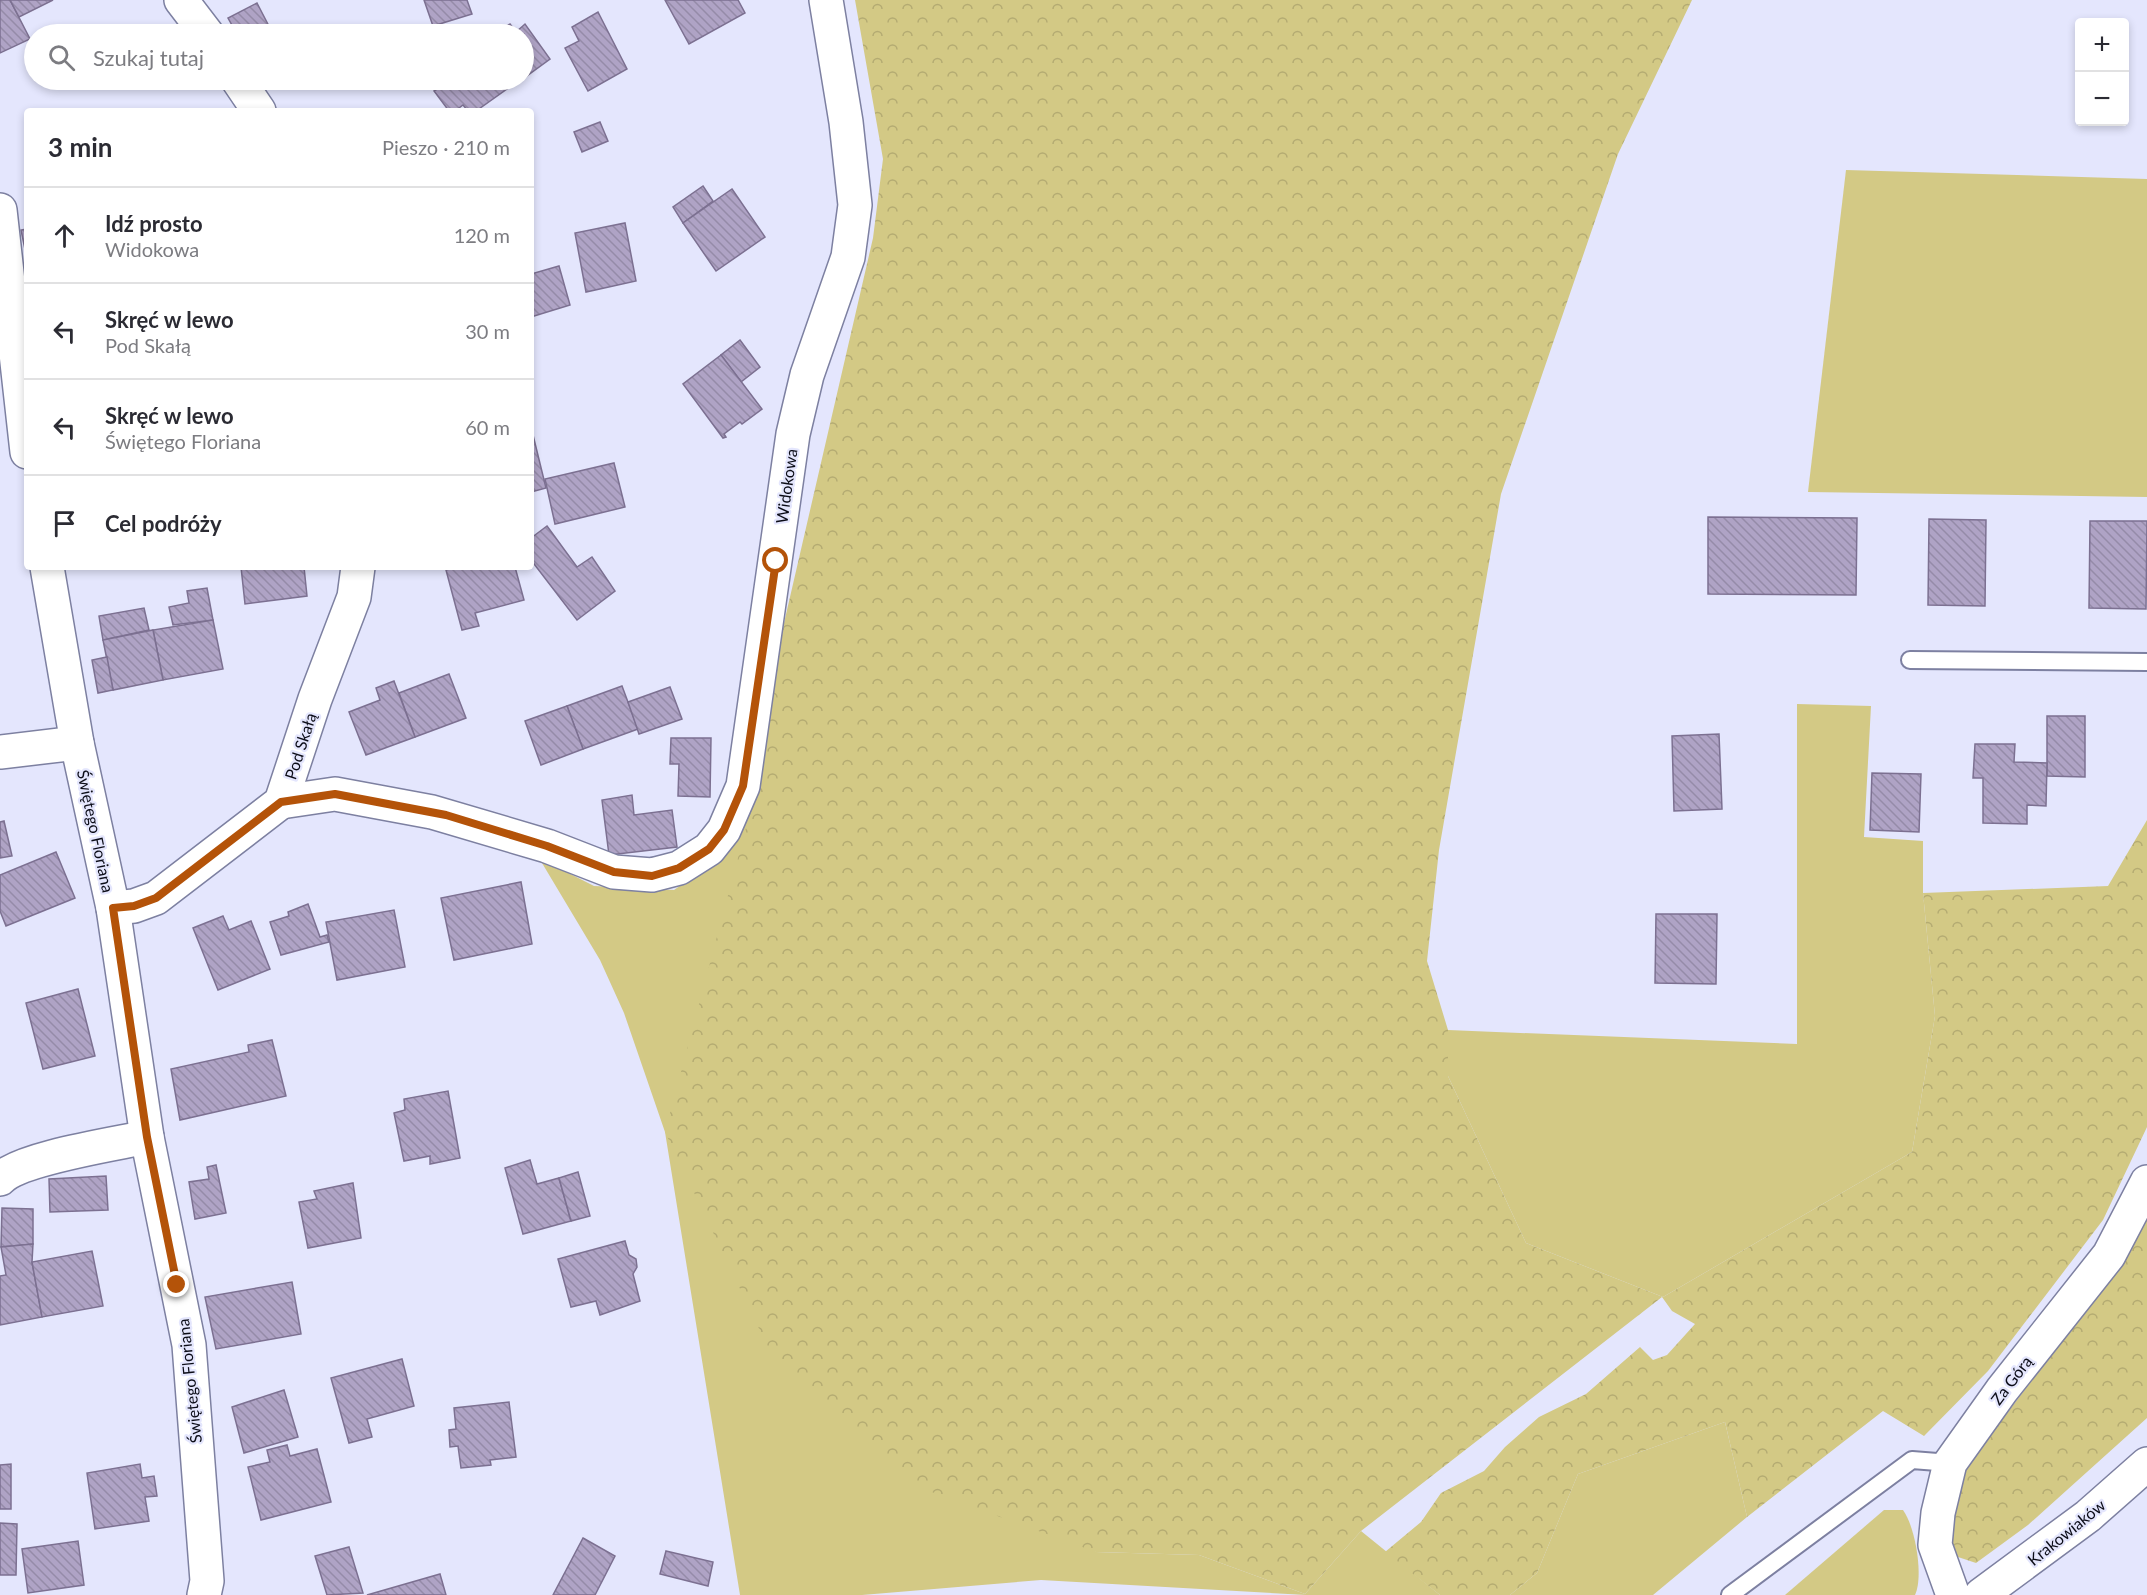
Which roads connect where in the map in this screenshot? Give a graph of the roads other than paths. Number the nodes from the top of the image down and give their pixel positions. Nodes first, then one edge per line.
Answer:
1 (181, 0) edge
2 (826, 0) edge
3 (199, 24) edge
4 (245, 90) edge
5 (258, 108) edge
6 (0, 210) edge
7 (24, 425) edge
8 (48, 570) edge
9 (358, 570) edge
10 (1910, 660) dead end
11 (2147, 662) edge
12 (77, 743) junction
13 (0, 752) edge
14 (281, 802) junction
15 (113, 908) junction
16 (147, 1137) junction
17 (0, 1179) edge
18 (2147, 1182) edge
19 (1950, 1463) junction
20 (2147, 1464) edge
21 (204, 1595) edge
22 (1730, 1595) edge
23 (1953, 1595) edge
24 (1982, 1595) edge

1 - 3 street
2 - 14 street, Widokowa
4 - 5 street
6 - 7 street
8 - 12 street, Świętego Floriana
9 - 14 street, Pod Skałą
10 - 11 lane
12 - 13 street
12 - 15 street, Świętego Floriana
14 - 15 street, Pod Skałą
15 - 16 street, Świętego Floriana
16 - 17 street
16 - 21 street, Świętego Floriana
18 - 19 street, Za Górą
19 - 22 lane
19 - 23 street, Za Górą
20 - 24 street, Krakowiaków

